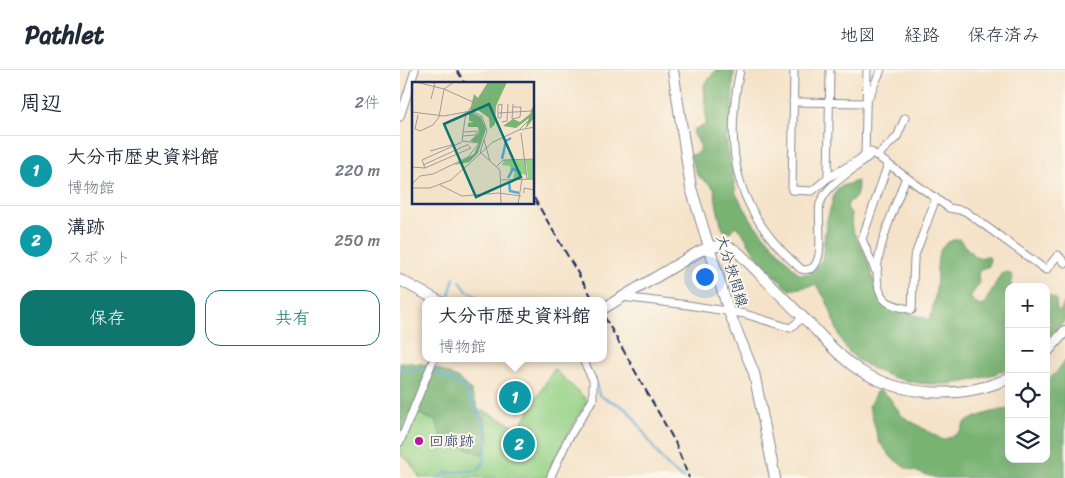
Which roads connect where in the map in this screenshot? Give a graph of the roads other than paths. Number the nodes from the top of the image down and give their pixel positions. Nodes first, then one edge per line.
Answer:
1 (415, 70) edge
2 (673, 70) edge
3 (740, 70) edge
4 (794, 70) edge
5 (830, 70) edge
6 (867, 70) edge
7 (881, 70) edge
8 (793, 102) junction
9 (829, 102) junction
10 (866, 103) junction
11 (400, 117) edge
12 (905, 118) dead end
13 (872, 152) junction
14 (888, 164) junction
15 (906, 177) junction
16 (828, 178) junction
17 (936, 198) junction
18 (709, 248) junction
19 (1065, 263) edge
20 (875, 270) junction
21 (400, 280) edge
22 (432, 297) edge
23 (622, 297) junction
24 (607, 306) edge
25 (729, 312) junction
26 (804, 318) junction
27 (1065, 332) edge
28 (1050, 349) edge
29 (432, 362) edge
30 (584, 362) edge
31 (1005, 380) edge
32 (400, 442) edge
33 (550, 478) edge
34 (775, 478) edge

1 - 11 street
2 - 18 street, 大分挾間線
3 - 13 street
4 - 8 street
5 - 9 street
6 - 10 street
7 - 10 street
8 - 9 street
8 - 16 street
9 - 10 street
9 - 16 street
10 - 13 street
12 - 13 street
13 - 14 street
13 - 16 street
14 - 15 street
14 - 20 street
15 - 17 street
15 - 20 street
17 - 19 street
17 - 20 street
18 - 23 street
18 - 25 street, 大分挾間線
18 - 26 street
21 - 22 street
23 - 24 street
23 - 25 street
25 - 26 street
25 - 34 street, 大分挾間線
26 - 31 street
27 - 28 street
29 - 32 street
30 - 33 street

